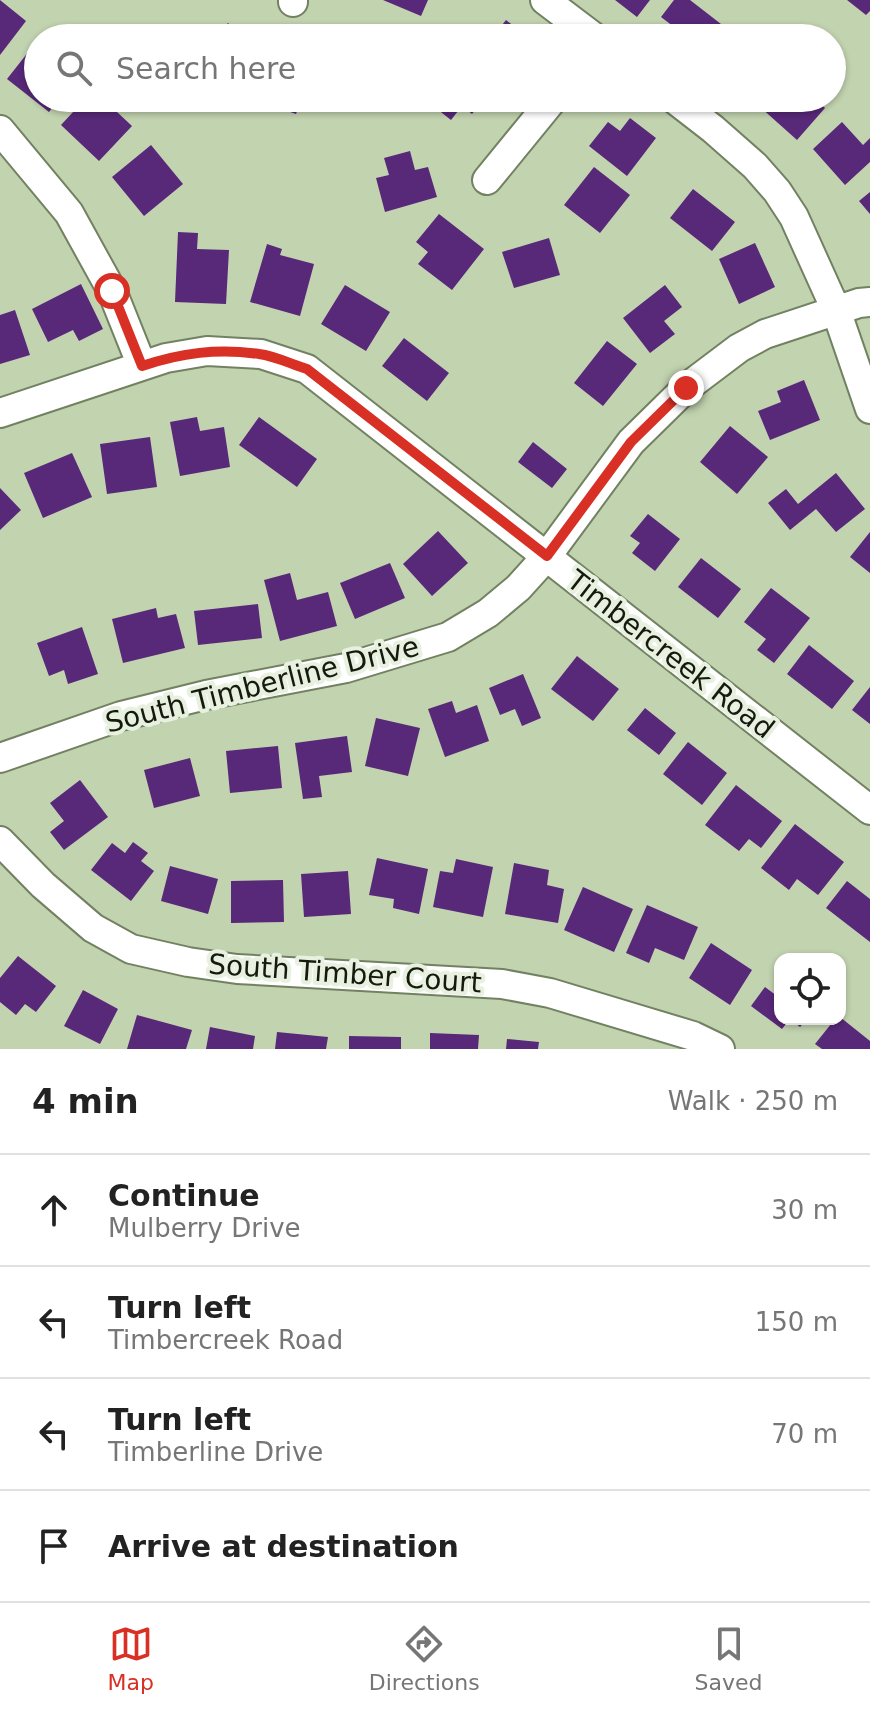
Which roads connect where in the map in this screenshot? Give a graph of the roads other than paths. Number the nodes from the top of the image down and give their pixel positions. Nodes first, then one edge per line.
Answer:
1 (545, 0) edge
2 (577, 24) edge
3 (543, 112) edge
4 (691, 112) edge
5 (0, 130) edge
6 (487, 180) dead end
7 (870, 302) edge
8 (836, 310) junction
9 (142, 366) junction
10 (870, 409) edge
11 (0, 413) edge
12 (547, 556) junction
13 (0, 758) edge
14 (870, 810) edge
15 (0, 841) edge
16 (720, 1049) edge

1 - 2 street
3 - 6 street
4 - 8 street
5 - 9 street
7 - 8 street, South Timberline Drive
8 - 10 street
8 - 12 street, South Timberline Drive
9 - 11 street, Timbercreek Road
9 - 12 street, Timbercreek Road
12 - 13 street, South Timberline Drive
12 - 14 street, Timbercreek Road
15 - 16 street, South Timber Court

